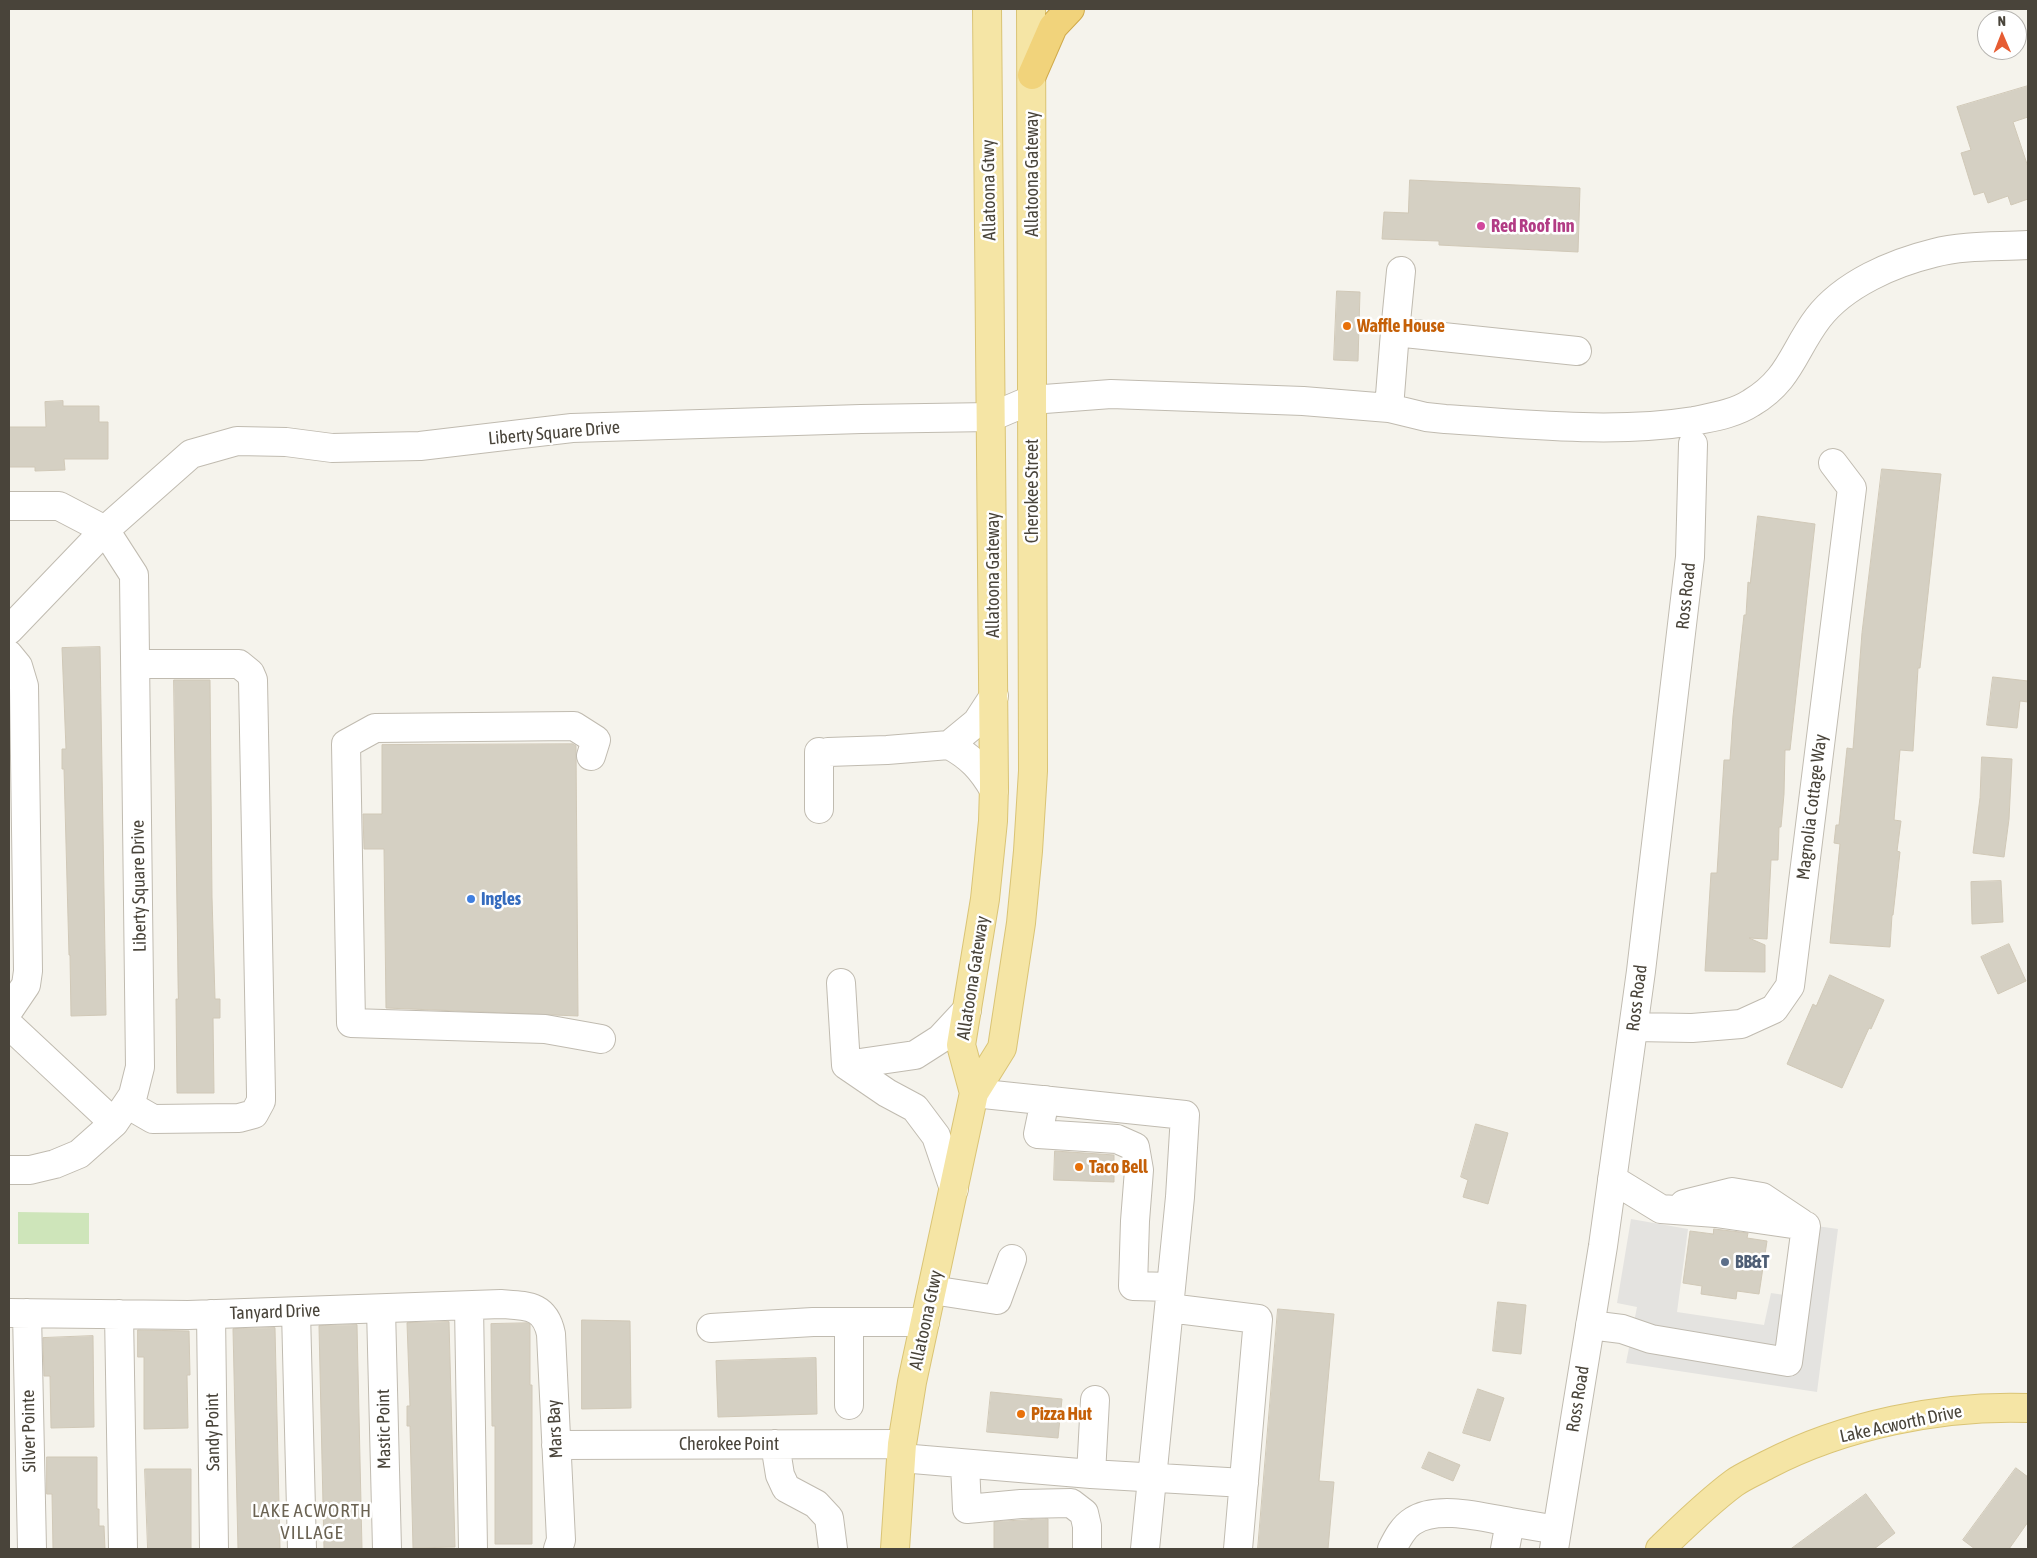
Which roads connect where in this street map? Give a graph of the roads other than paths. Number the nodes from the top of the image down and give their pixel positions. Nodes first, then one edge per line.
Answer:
1 (986, 9) edge
2 (1031, 9) edge
3 (1070, 9) edge
4 (1032, 75) junction
5 (2028, 246) edge
6 (1401, 270) dead end
7 (1395, 332) junction
8 (1577, 351) dead end
9 (990, 371) joint
10 (1032, 400) junction
11 (1389, 408) junction
12 (991, 417) junction
13 (1693, 444) dead end
14 (1833, 463) dead end
15 (9, 506) edge
16 (105, 530) junction
17 (9, 630) edge
18 (9, 655) edge
19 (136, 664) junction
20 (994, 696) junction
21 (949, 745) junction
22 (591, 756) dead end
23 (994, 790) junction
24 (819, 809) dead end
25 (841, 983) dead end
26 (9, 1010) edge
27 (967, 1010) junction
28 (1634, 1027) junction
29 (12, 1035) edge
30 (601, 1039) dead end
31 (846, 1065) junction
32 (974, 1093) junction
33 (1045, 1100) junction
34 (120, 1114) junction
35 (9, 1170) edge
36 (1612, 1179) junction
37 (954, 1190) junction
38 (1012, 1260) dead end
39 (932, 1290) junction
40 (1170, 1298) junction
41 (469, 1306) junction
42 (382, 1310) junction
43 (540, 1311) joint
44 (296, 1312) junction
45 (18, 1313) edge
46 (119, 1314) junction
47 (211, 1314) junction
48 (925, 1322) junction
49 (849, 1323) junction
50 (1590, 1325) junction
51 (711, 1328) dead end
52 (1095, 1400) dead end
53 (849, 1405) dead end
54 (2028, 1408) edge
55 (19, 1418) edge
56 (776, 1444) junction
57 (556, 1445) junction
58 (901, 1451) junction
59 (965, 1464) junction
60 (1091, 1474) junction
61 (1151, 1477) junction
62 (1244, 1483) junction
63 (1510, 1522) junction
64 (1555, 1540) edge
65 (32, 1549) edge
66 (124, 1549) edge
67 (214, 1549) edge
68 (302, 1549) edge
69 (387, 1549) edge
70 (473, 1549) edge
71 (558, 1549) edge
72 (833, 1549) edge
73 (894, 1549) edge
74 (1087, 1549) edge
75 (1145, 1549) edge
76 (1238, 1549) edge
77 (1392, 1549) edge
78 (1504, 1549) edge
79 (1660, 1549) edge

1 - 9 main road, Allatoona Gtwy
2 - 4 main road, Allatoona Gateway
3 - 4 highway
4 - 10 main road, Allatoona Gateway
5 - 11 street, Liberty Square Drive
6 - 7 street
7 - 8 street
7 - 11 street
9 - 12 main road, Allatoona Gateway
10 - 11 street, Liberty Square Drive
10 - 12 street, Liberty Square Drive
10 - 32 main road, Cherokee Street
12 - 16 street, Liberty Square Drive
12 - 20 main road, Allatoona Gateway
13 - 28 street, Ross Road
14 - 28 street, Magnolia Cottage Way
15 - 16 street, Liberty Square Drive
16 - 17 street
16 - 19 street, Liberty Square Drive
18 - 26 street
19 - 34 street, Liberty Square Drive
19 - 34 street
20 - 21 street
20 - 23 main road, Allatoona Gateway
21 - 23 street
21 - 24 street
22 - 30 street
23 - 27 main road, Allatoona Gateway
25 - 31 street
27 - 31 street
27 - 32 main road, Allatoona Gateway
28 - 36 street, Ross Road
29 - 34 street
31 - 37 street
32 - 33 street
32 - 37 main road, Allatoona Gtwy
33 - 40 street
33 - 40 street
34 - 35 street, Liberty Square Drive
36 - 50 street, Ross Road
36 - 50 street
37 - 39 main road, Allatoona Gtwy
38 - 39 street
39 - 48 main road, Allatoona Gtwy
40 - 61 street
40 - 62 street
41 - 42 street, Tanyard Drive
41 - 43 street, Tanyard Drive
41 - 70 street
42 - 44 street, Tanyard Drive
42 - 69 street, Mastic Point
43 - 57 street, Mars Bay
44 - 47 street, Tanyard Drive
44 - 68 street
45 - 46 street, Tanyard Drive
45 - 55 street, Silver Pointe
46 - 47 street, Tanyard Drive
46 - 66 street
47 - 67 street, Sandy Point
48 - 49 street
48 - 58 main road, Allatoona Gtwy
49 - 51 street
49 - 53 street
50 - 64 street, Ross Road
52 - 60 street
54 - 79 main road, Lake Acworth Drive
55 - 65 street, Silver Pointe
56 - 57 street, Cherokee Point
56 - 58 street, Cherokee Point
56 - 72 street
57 - 71 street, Mars Bay
58 - 59 street, Cherokee Point
58 - 73 main road, Allatoona Gtwy
59 - 60 street, Cherokee Point
59 - 74 street
60 - 61 street, Cherokee Point
61 - 62 street, Cherokee Point
61 - 75 street
62 - 76 street
63 - 64 street
63 - 77 street
63 - 78 street

